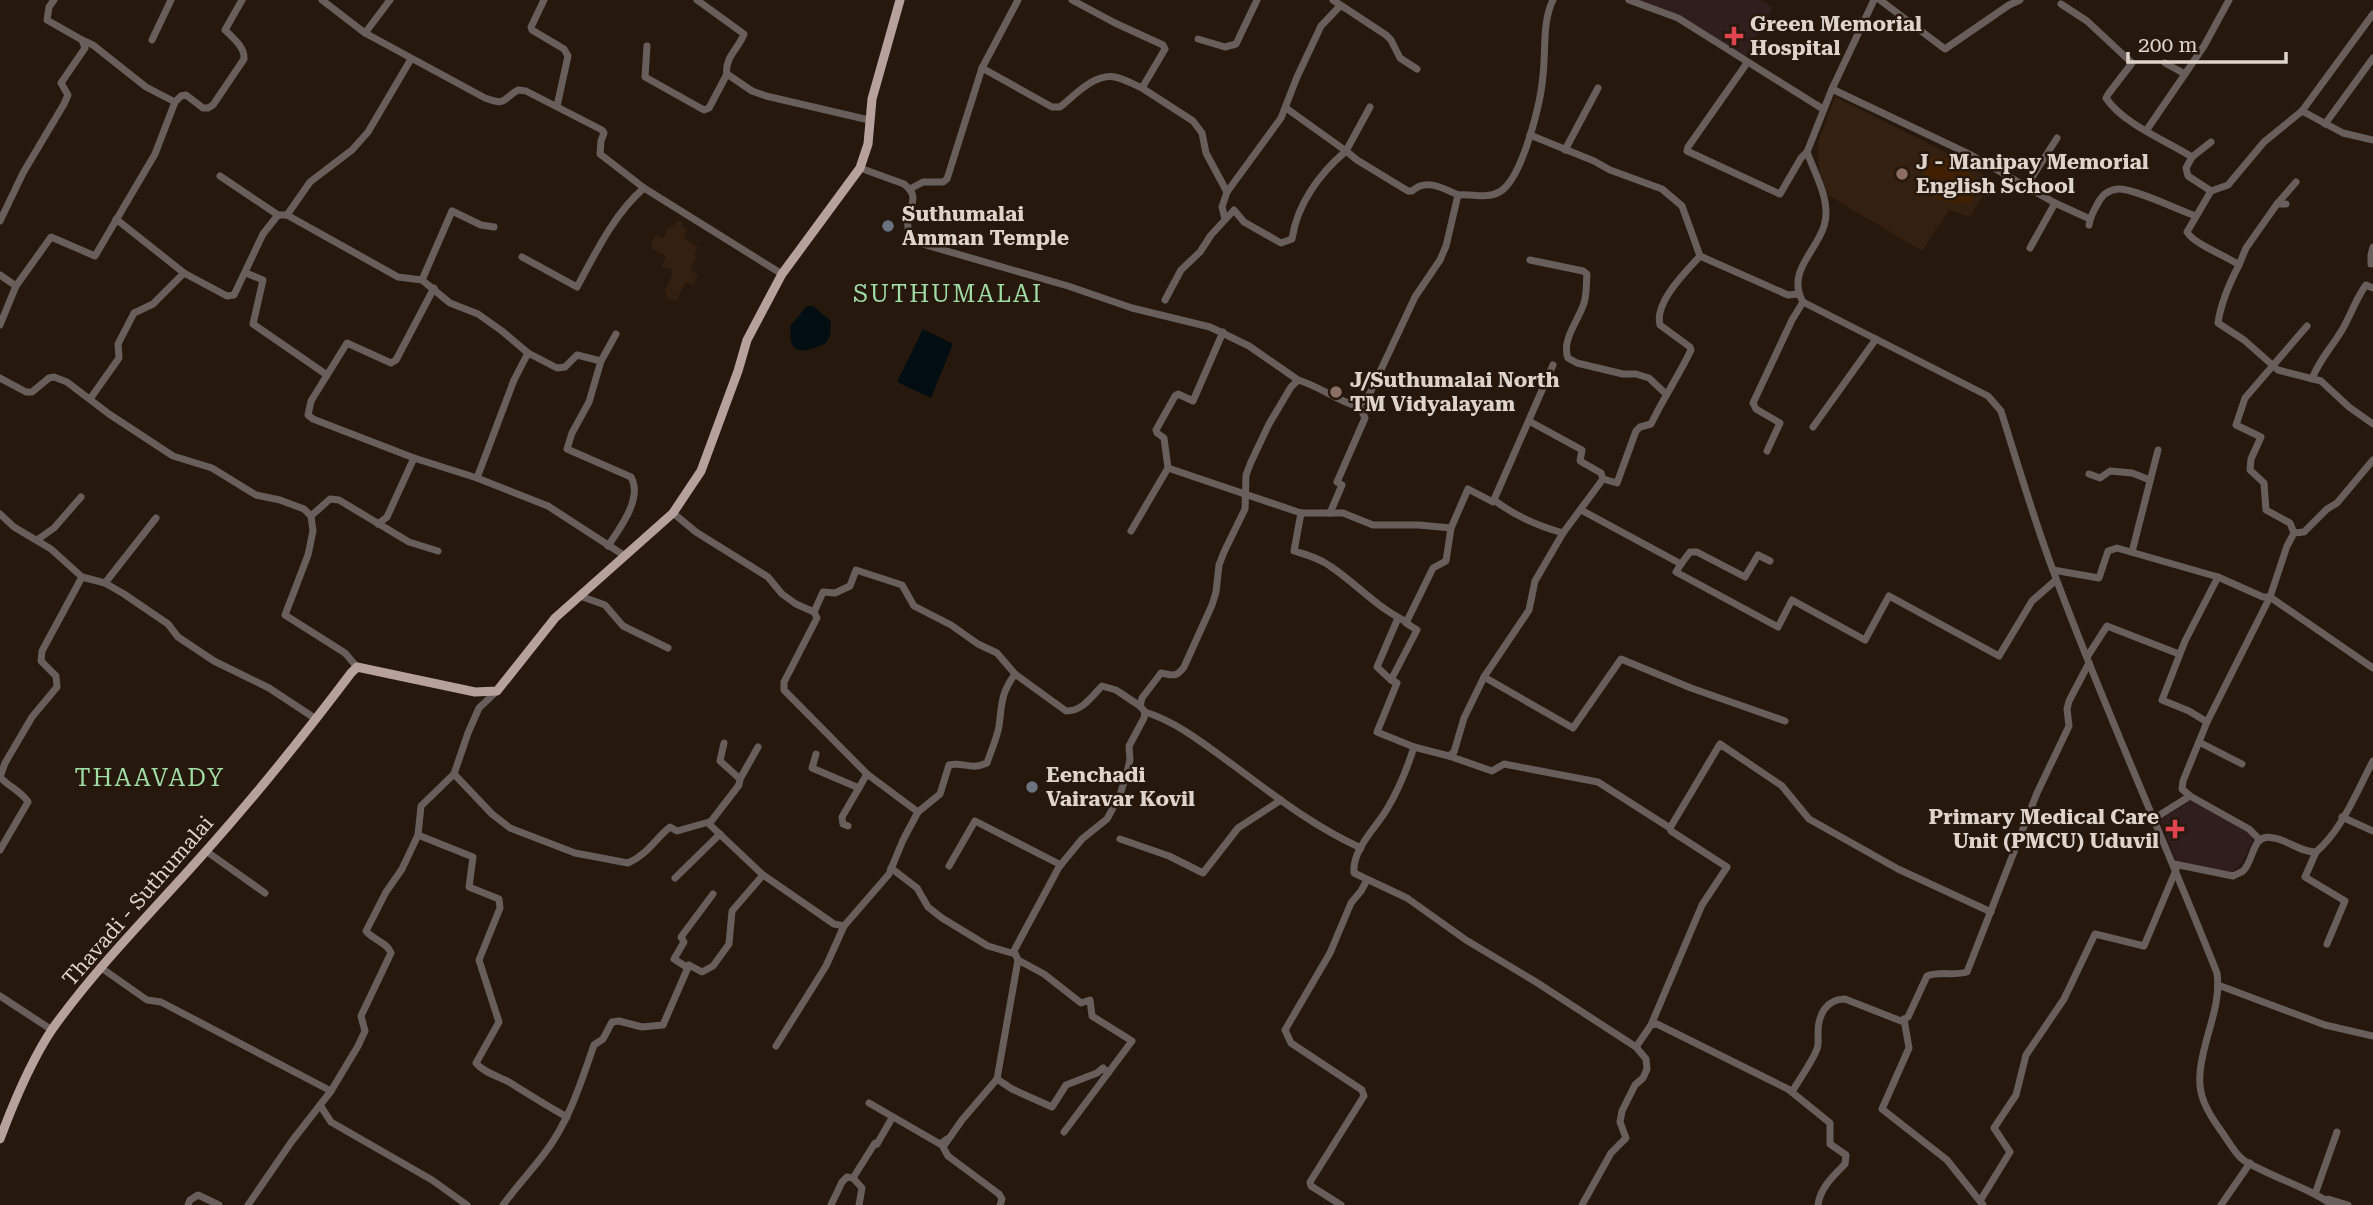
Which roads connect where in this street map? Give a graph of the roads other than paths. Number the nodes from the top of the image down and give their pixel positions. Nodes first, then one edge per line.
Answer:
1 (54, 0) edge
2 (171, 0) edge
3 (242, 0) edge
4 (322, 0) edge
5 (390, 0) edge
6 (544, 0) edge
7 (697, 0) edge
8 (900, 0) edge
9 (1018, 0) edge
10 (1072, 0) edge
11 (1256, 0) edge
12 (1333, 0) edge
13 (1553, 0) edge
14 (1629, 0) edge
15 (1874, 0) edge
16 (1880, 0) edge
17 (2020, 0) edge
18 (2229, 0) edge
19 (2060, 1) edge
20 (1340, 6) junction
21 (2373, 14) edge
22 (365, 33) junction
23 (1198, 38) dead end
24 (82, 40) junction
25 (152, 40) dead end
26 (647, 46) dead end
27 (2373, 58) edge
28 (411, 59) junction
29 (1747, 63) junction
30 (2165, 63) dead end
31 (982, 68) junction
32 (1417, 69) dead end
33 (727, 74) junction
34 (2185, 74) junction
35 (1142, 88) junction
36 (1598, 88) dead end
37 (1832, 89) junction
38 (175, 102) junction
39 (557, 106) junction
40 (1370, 107) dead end
41 (1286, 108) junction
42 (1823, 109) junction
43 (2302, 111) junction
44 (869, 120) junction
45 (2326, 124) junction
46 (2146, 131) junction
47 (1530, 135) junction
48 (2057, 138) dead end
49 (2373, 140) edge
50 (2211, 142) dead end
51 (1565, 150) junction
52 (1346, 151) junction
53 (1807, 152) junction
54 (2192, 157) junction
55 (860, 168) junction
56 (220, 176) dead end
57 (2296, 182) dead end
58 (2026, 187) junction
59 (644, 188) junction
60 (910, 189) junction
61 (2211, 191) junction
62 (1227, 192) junction
63 (1458, 195) junction
64 (2055, 203) junction
65 (2277, 204) junction
66 (2287, 204) dead end
67 (283, 215) junction
68 (2196, 216) junction
69 (116, 219) junction
70 (1225, 219) junction
71 (0, 221) edge
72 (494, 226) dead end
73 (2373, 247) edge
74 (2030, 248) dead end
75 (1700, 256) junction
76 (522, 257) dead end
77 (1530, 260) dead end
78 (2371, 264) edge
79 (2239, 265) junction
80 (184, 273) junction
81 (246, 273) junction
82 (782, 274) junction
83 (0, 275) edge
84 (422, 280) junction
85 (16, 286) junction
86 (434, 288) junction
87 (2373, 288) edge
88 (1800, 298) junction
89 (1165, 300) dead end
90 (0, 325) edge
91 (2307, 326) dead end
92 (1223, 332) junction
93 (616, 334) dead end
94 (1876, 339) junction
95 (528, 353) junction
96 (601, 361) junction
97 (1553, 365) dead end
98 (2272, 366) junction
99 (327, 375) junction
100 (0, 378) edge
101 (2312, 379) junction
102 (1298, 380) junction
103 (1666, 394) junction
104 (90, 399) junction
105 (1359, 404) junction
106 (1529, 421) junction
107 (2373, 424) edge
108 (1813, 427) dead end
109 (2158, 450) dead end
110 (1767, 451) dead end
111 (414, 458) junction
112 (2373, 460) edge
113 (1168, 468) junction
114 (2089, 474) dead end
115 (477, 478) junction
116 (1603, 479) junction
117 (2150, 480) junction
118 (1617, 483) junction
119 (1626, 485) dead end
120 (1246, 495) junction
121 (82, 497) dead end
122 (1494, 500) junction
123 (1581, 510) junction
124 (673, 513) junction
125 (1301, 513) junction
126 (1330, 513) junction
127 (0, 514) edge
128 (311, 516) junction
129 (156, 518) dead end
130 (378, 524) junction
131 (1451, 528) junction
132 (1130, 531) dead end
133 (1563, 533) junction
134 (2294, 534) junction
135 (37, 540) junction
136 (608, 546) junction
137 (438, 551) dead end
138 (2132, 552) junction
139 (625, 556) junction
140 (1770, 561) dead end
141 (1681, 564) junction
142 (2053, 570) junction
143 (82, 577) junction
144 (2218, 577) junction
145 (2056, 580) junction
146 (105, 583) junction
147 (580, 596) junction
148 (2270, 597) junction
149 (814, 612) junction
150 (1398, 618) junction
151 (1407, 622) junction
152 (667, 648) dead end
153 (2179, 654) junction
154 (2088, 660) junction
155 (358, 667) junction
156 (2373, 668) edge
157 (1015, 674) junction
158 (1484, 677) junction
159 (1391, 680) junction
160 (497, 691) junction
161 (1142, 709) junction
162 (316, 719) junction
163 (1786, 721) dead end
164 (2207, 722) junction
165 (2199, 742) junction
166 (724, 743) dead end
167 (758, 747) dead end
168 (1414, 747) junction
169 (816, 754) dead end
170 (1449, 757) junction
171 (2373, 761) edge
172 (2242, 764) dead end
173 (454, 774) junction
174 (867, 774) junction
175 (740, 779) junction
176 (859, 788) junction
177 (2190, 796) junction
178 (1281, 800) junction
179 (918, 812) junction
180 (2342, 817) junction
181 (2155, 818) junction
182 (709, 822) junction
183 (848, 826) dead end
184 (1670, 828) junction
185 (2373, 831) edge
186 (418, 835) junction
187 (720, 835) junction
188 (1120, 839) dead end
189 (2260, 840) junction
190 (1361, 848) junction
191 (0, 850) edge
192 (206, 851) junction
193 (2316, 852) junction
194 (1061, 865) junction
195 (949, 866) dead end
196 (2175, 867) junction
197 (891, 868) junction
198 (764, 875) junction
199 (675, 878) dead end
200 (1367, 880) junction
201 (265, 893) dead end
202 (713, 894) dead end
203 (1991, 912) junction
204 (844, 926) junction
205 (2327, 944) dead end
206 (1016, 957) junction
207 (100, 967) junction
208 (688, 968) junction
209 (2218, 985) junction
210 (0, 996) edge
211 (1904, 1019) junction
212 (1651, 1025) junction
213 (52, 1030) junction
214 (2373, 1036) edge
215 (776, 1046) dead end
216 (1636, 1047) junction
217 (1108, 1073) junction
218 (997, 1079) junction
219 (331, 1091) junction
220 (1792, 1092) junction
221 (869, 1103) dead end
222 (320, 1105) junction
223 (567, 1117) junction
224 (892, 1118) junction
225 (1064, 1132) dead end
226 (2337, 1132) dead end
227 (947, 1138) junction
228 (0, 1139) edge
229 (2250, 1163) junction
230 (853, 1178) junction
231 (2318, 1195) junction
232 (1982, 1203) edge
233 (188, 1205) edge
234 (219, 1205) edge
235 (248, 1205) edge
236 (467, 1205) edge
237 (503, 1205) edge
238 (831, 1205) edge
239 (859, 1205) edge
240 (1000, 1205) edge
241 (1341, 1205) edge
242 (1583, 1205) edge
243 (1818, 1205) edge
244 (2221, 1205) edge
245 (2332, 1205) edge
246 (2348, 1205) edge

1 - 24 street
2 - 25 street
3 - 38 street
4 - 22 street
5 - 22 street
6 - 39 street
7 - 33 street
8 - 44 main road
9 - 31 street
10 - 35 street
11 - 23 street
12 - 20 street
13 - 47 street
14 - 29 street
15 - 37 street
16 - 17 street
18 - 34 street
19 - 46 street
20 - 32 street
20 - 41 street
21 - 43 street
22 - 28 street
24 - 38 street
24 - 71 street
26 - 33 street
27 - 45 street
28 - 39 street
28 - 67 street
29 - 42 street
29 - 53 street
30 - 34 street
31 - 35 street
31 - 60 street
33 - 44 street
34 - 46 street
35 - 62 street
36 - 51 street
37 - 42 street
37 - 58 street
38 - 69 street
39 - 59 street
40 - 52 street
41 - 52 street
41 - 62 street
42 - 53 street
43 - 45 street
43 - 61 street
44 - 55 main road
45 - 49 street
46 - 54 street
47 - 51 street
47 - 63 street
48 - 58 street
50 - 54 street
51 - 75 street
52 - 63 street
52 - 70 street
53 - 88 street
54 - 61 street
55 - 60 street
55 - 82 main road
56 - 67 street
57 - 65 street
58 - 64 street
59 - 76 street
59 - 82 street
60 - 92 street
61 - 68 street
62 - 70 street
63 - 105 street
64 - 68 street
64 - 74 street
65 - 66 street
65 - 79 street
67 - 81 street
67 - 84 street
68 - 79 street
69 - 80 street
69 - 85 street
70 - 89 street
72 - 84 street
73 - 78 street
75 - 88 street
75 - 103 street
77 - 103 street
79 - 98 street
80 - 81 street
80 - 104 street
81 - 99 street
82 - 124 main road
83 - 85 street
84 - 86 street
85 - 90 street
86 - 95 street
86 - 99 street
87 - 101 street
88 - 94 street
88 - 110 street
91 - 98 street
92 - 102 street
92 - 113 street
93 - 96 street
94 - 108 street
94 - 142 street
95 - 96 street
95 - 115 street
96 - 136 street
97 - 106 street
98 - 101 street
98 - 134 street
99 - 111 street
100 - 104 street
101 - 107 street
102 - 105 street
102 - 120 street
103 - 118 street
104 - 128 street
105 - 126 street
106 - 116 street
106 - 122 street
109 - 117 street
111 - 115 street
111 - 130 street
112 - 134 street
113 - 120 street
113 - 132 street
114 - 117 street
115 - 136 street
116 - 118 street
116 - 123 street
117 - 138 street
118 - 119 street
120 - 125 street
120 - 161 street
121 - 135 street
122 - 131 street
122 - 133 street
123 - 133 street
123 - 141 street
124 - 139 main road
124 - 149 street
125 - 126 street
125 - 150 street
126 - 131 street
127 - 135 street
128 - 130 street
128 - 155 street
129 - 146 street
130 - 137 street
131 - 151 street
133 - 158 street
134 - 148 street
135 - 143 street
136 - 139 street
138 - 142 street
138 - 144 street
139 - 147 main road
140 - 141 street
141 - 145 street
142 - 145 street
143 - 146 street
143 - 191 street
144 - 148 street
144 - 153 street
145 - 154 street
146 - 162 street
147 - 152 street
147 - 160 main road
148 - 156 street
148 - 164 street
149 - 157 street
149 - 174 street
150 - 151 street
150 - 159 street
151 - 159 street
153 - 154 street
153 - 164 street
154 - 181 street
154 - 203 street
155 - 160 main road
155 - 162 main road, Thavadi - Suthumalai
157 - 161 street
157 - 179 street
158 - 163 street
158 - 170 street
159 - 168 street
160 - 173 street
161 - 178 street
161 - 194 street
162 - 192 main road, Thavadi - Suthumalai
164 - 165 street
165 - 172 street
165 - 177 street
166 - 175 street
167 - 175 street
168 - 170 street
168 - 190 street
169 - 176 street
170 - 184 street
171 - 180 street
173 - 182 street
173 - 186 street
174 - 176 street
174 - 179 street
175 - 182 street
176 - 183 street
177 - 181 street
177 - 189 street
178 - 188 street
178 - 190 street
179 - 197 street
180 - 185 street
180 - 193 street
181 - 196 street
182 - 187 street
184 - 203 street
184 - 212 street
186 - 219 street
186 - 223 street
187 - 198 street
187 - 199 street
189 - 193 street
189 - 196 street
190 - 200 street
192 - 201 street
192 - 207 main road, Thavadi - Suthumalai
193 - 205 street
194 - 195 street
194 - 206 street
196 - 209 street
196 - 232 street
197 - 204 street
197 - 206 street
198 - 204 street
198 - 208 street
200 - 216 street
200 - 241 street
202 - 208 street
203 - 211 street
204 - 215 street
206 - 217 street
206 - 218 street
207 - 213 main road, Thavadi - Suthumalai
207 - 219 street
208 - 223 street
209 - 214 street
209 - 229 street
210 - 213 street
211 - 220 street
211 - 232 street
212 - 216 street
212 - 220 street
213 - 228 main road, Thavadi - Suthumalai
216 - 242 street
217 - 218 street
217 - 225 street
218 - 227 street
219 - 222 street
220 - 243 street
221 - 224 street
222 - 235 street
222 - 236 street
223 - 237 street
224 - 227 street
224 - 230 street
226 - 231 street
227 - 240 street
229 - 231 street
229 - 244 street
230 - 238 street
230 - 239 street
231 - 245 street
231 - 246 street
233 - 234 street

